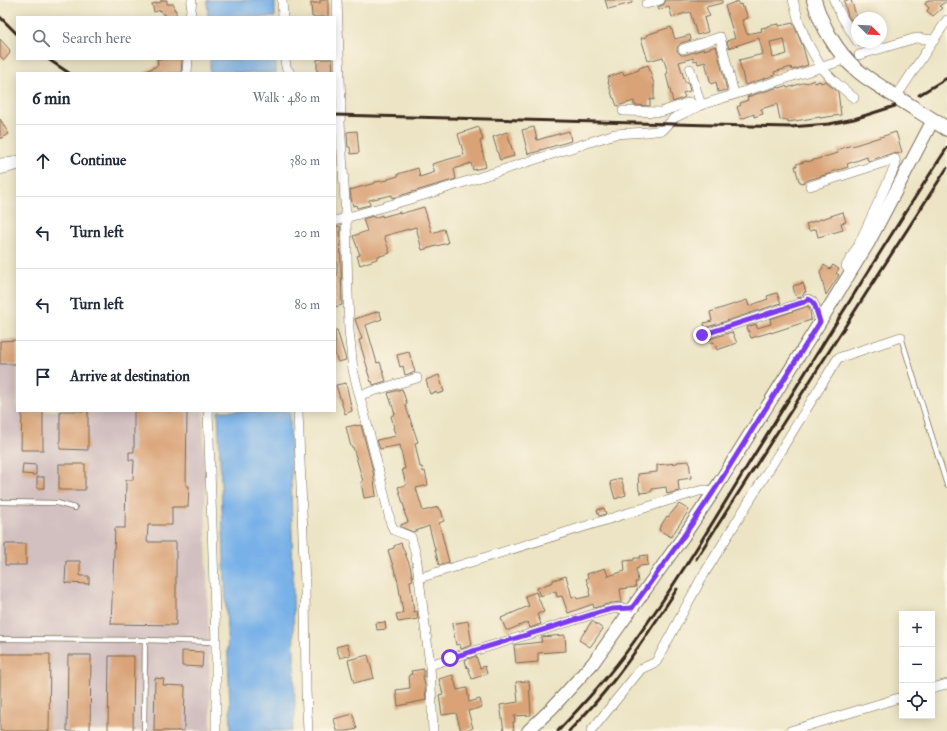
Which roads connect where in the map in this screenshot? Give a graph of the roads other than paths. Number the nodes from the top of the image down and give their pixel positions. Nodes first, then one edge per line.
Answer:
1 (192, 0) edge
2 (282, 0) edge
3 (337, 0) edge
4 (660, 0) edge
5 (793, 0) edge
6 (814, 0) edge
7 (834, 0) edge
8 (646, 4) dead end
9 (190, 16) edge
10 (283, 16) edge
11 (947, 20) edge
12 (851, 32) edge
13 (934, 40) junction
14 (887, 47) edge
15 (860, 48) edge
16 (883, 48) edge
17 (683, 49) dead end
18 (188, 60) edge
19 (285, 60) edge
20 (838, 62) dead end
21 (821, 67) junction
22 (690, 69) dead end
23 (187, 72) edge
24 (289, 72) edge
25 (734, 94) junction
26 (896, 97) junction
27 (854, 98) dead end
28 (698, 107) junction
29 (623, 111) dead end
30 (933, 120) junction
31 (947, 129) edge
32 (16, 160) edge
33 (0, 163) edge
34 (16, 166) edge
35 (0, 170) edge
36 (810, 186) dead end
37 (346, 218) junction
38 (336, 221) edge
39 (850, 272) junction
40 (820, 322) junction
41 (702, 335) dead end
42 (901, 337) joint
43 (417, 378) dead end
44 (360, 395) junction
45 (208, 412) edge
46 (298, 412) edge
47 (947, 485) edge
48 (714, 491) junction
49 (0, 502) edge
50 (75, 508) dead end
51 (420, 578) junction
52 (632, 608) junction
53 (0, 639) edge
54 (145, 640) junction
55 (216, 642) junction
56 (430, 665) junction
57 (947, 684) edge
58 (935, 687) edge
59 (899, 698) edge
60 (144, 731) edge
61 (216, 731) edge
62 (308, 731) edge
63 (433, 731) edge
64 (528, 731) edge
65 (591, 731) edge
66 (790, 731) edge

1 - 9 street
2 - 10 street
3 - 37 street
4 - 8 street
5 - 21 street
6 - 26 main road
7 - 12 street
11 - 13 street
13 - 14 street
13 - 26 street
15 - 16 street
17 - 25 street
18 - 23 street
19 - 24 street
20 - 21 street
21 - 25 street
21 - 27 street
22 - 28 street
25 - 28 street
26 - 30 main road
28 - 29 street
28 - 37 street
30 - 31 main road
30 - 39 street
32 - 33 street
34 - 35 street
36 - 39 street
37 - 38 street
37 - 44 street
39 - 40 street
40 - 41 street
40 - 48 street
42 - 47 lane
42 - 65 street
43 - 44 street
44 - 51 street
45 - 55 street
46 - 62 street
48 - 51 street
48 - 52 street
49 - 50 lane
51 - 56 street
52 - 56 street
52 - 64 street
53 - 54 lane
54 - 55 lane
54 - 60 lane
55 - 61 street
56 - 63 street
57 - 58 street
59 - 66 street

